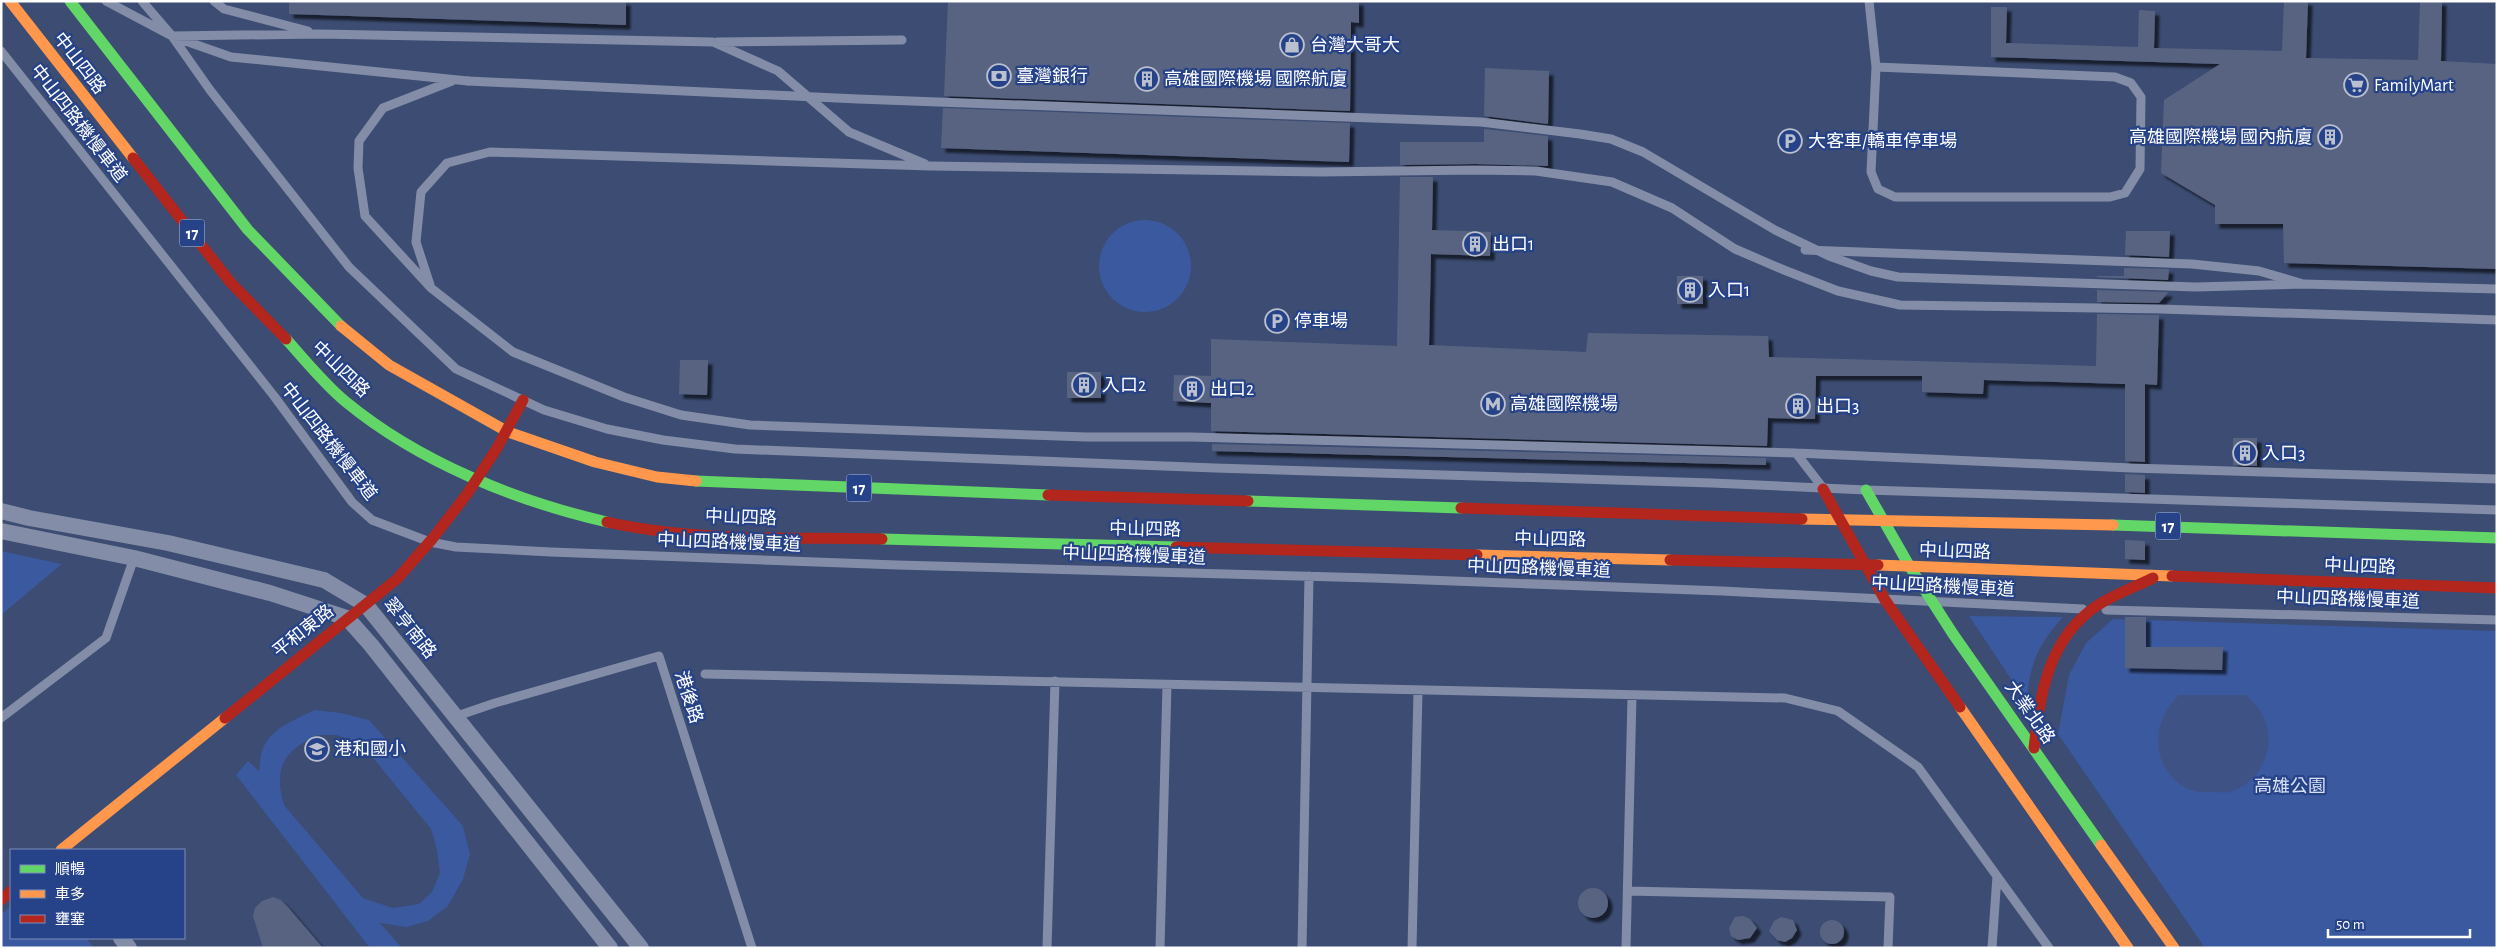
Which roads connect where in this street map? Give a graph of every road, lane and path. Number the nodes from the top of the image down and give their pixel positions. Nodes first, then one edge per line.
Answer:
1 (10, 1) edge
2 (70, 1) edge
3 (106, 1) edge
4 (142, 1) edge
5 (214, 1) edge
6 (1869, 1) edge
7 (320, 34) junction
8 (172, 36) junction
9 (902, 40) dead end
10 (713, 42) junction
11 (1, 51) edge
12 (1876, 67) junction
13 (452, 81) junction
14 (930, 166) junction
15 (1804, 250) dead end
16 (2303, 284) junction
17 (431, 288) junction
18 (2497, 289) edge
19 (2497, 320) edge
20 (523, 400) junction
21 (508, 432) junction
22 (1796, 453) junction
23 (2497, 479) edge
24 (477, 481) junction
25 (1823, 488) junction
26 (1866, 490) junction
27 (2497, 510) edge
28 (1, 511) edge
29 (1839, 520) junction
30 (1884, 521) junction
31 (1, 531) edge
32 (2497, 538) edge
33 (430, 542) junction
34 (134, 558) junction
35 (1865, 565) junction
36 (1910, 567) junction
37 (1309, 576) junction
38 (2156, 577) junction
39 (2497, 588) edge
40 (1886, 600) junction
41 (1932, 602) junction
42 (366, 605) junction
43 (2091, 609) junction
44 (347, 618) junction
45 (2497, 620) edge
46 (705, 674) dead end
47 (1055, 681) junction
48 (1168, 685) junction
49 (1307, 688) junction
50 (1418, 691) junction
51 (1632, 696) junction
52 (457, 716) junction
53 (1, 718) edge
54 (2034, 748) junction
55 (62, 849) edge
56 (1997, 876) junction
57 (1628, 891) junction
58 (610, 948) edge
59 (641, 948) edge
60 (752, 948) edge
61 (1048, 948) edge
62 (1160, 948) edge
63 (1302, 948) edge
64 (1412, 948) edge
65 (1626, 948) edge
66 (1888, 948) edge
67 (1992, 948) edge
68 (2049, 948) edge
69 (2128, 948) edge
70 (2174, 948) edge

1 - 24 main road, 中山四路 / 17
2 - 21 main road, 中山四路 / 17
3 - 8 lane
4 - 8 lane
5 - 7 lane
6 - 12 lane
7 - 8 lane
7 - 10 lane
8 - 13 lane
8 - 20 lane
9 - 10 lane
10 - 14 lane
11 - 33 lane, 中山四路機慢車道
12 - 12 lane
13 - 16 lane, bridge
13 - 17 lane
14 - 17 lane
14 - 19 lane
15 - 16 lane
16 - 18 lane, bridge
17 - 22 lane
20 - 21 main road, 平和東路
20 - 25 lane
21 - 24 main road, 平和東路
21 - 29 main road, 中山四路 / 17
22 - 23 lane
22 - 25 lane
24 - 33 main road, 平和東路
24 - 35 main road, 中山四路 / 17
25 - 26 lane
25 - 29 main road
26 - 27 lane
26 - 30 main road, 大業北路
28 - 42 street, 翠亨南路
29 - 30 main road, 中山四路 / 17
29 - 35 main road
30 - 32 main road, 中山四路 / 17
30 - 36 main road, 大業北路
31 - 34 street
33 - 37 lane, 中山四路機慢車道
33 - 42 main road, 平和東路
34 - 44 street
34 - 53 lane
35 - 36 main road, 中山四路 / 17
35 - 40 main road
36 - 38 main road, 中山四路 / 17
36 - 41 main road, 大業北路
37 - 40 lane, 中山四路機慢車道
37 - 49 lane
38 - 39 main road, 中山四路 / 17
38 - 43 main road
40 - 41 lane, 中山四路機慢車道
40 - 69 main road
41 - 43 lane, 中山四路機慢車道
41 - 54 main road, 大業北路
42 - 44 main road, 平和東路
42 - 52 street, 翠亨南路
43 - 45 lane, 中山四路機慢車道
43 - 54 main road
44 - 55 main road, 平和東路
44 - 58 street
46 - 47 lane
47 - 48 lane
47 - 61 lane
48 - 49 lane
48 - 62 lane
49 - 50 lane
49 - 63 lane
50 - 51 lane
50 - 64 lane
51 - 56 lane
51 - 57 lane
52 - 59 street, 翠亨南路
52 - 60 lane, 港後路
54 - 70 main road, 大業北路
56 - 67 lane
56 - 68 lane
57 - 65 lane
57 - 66 lane

